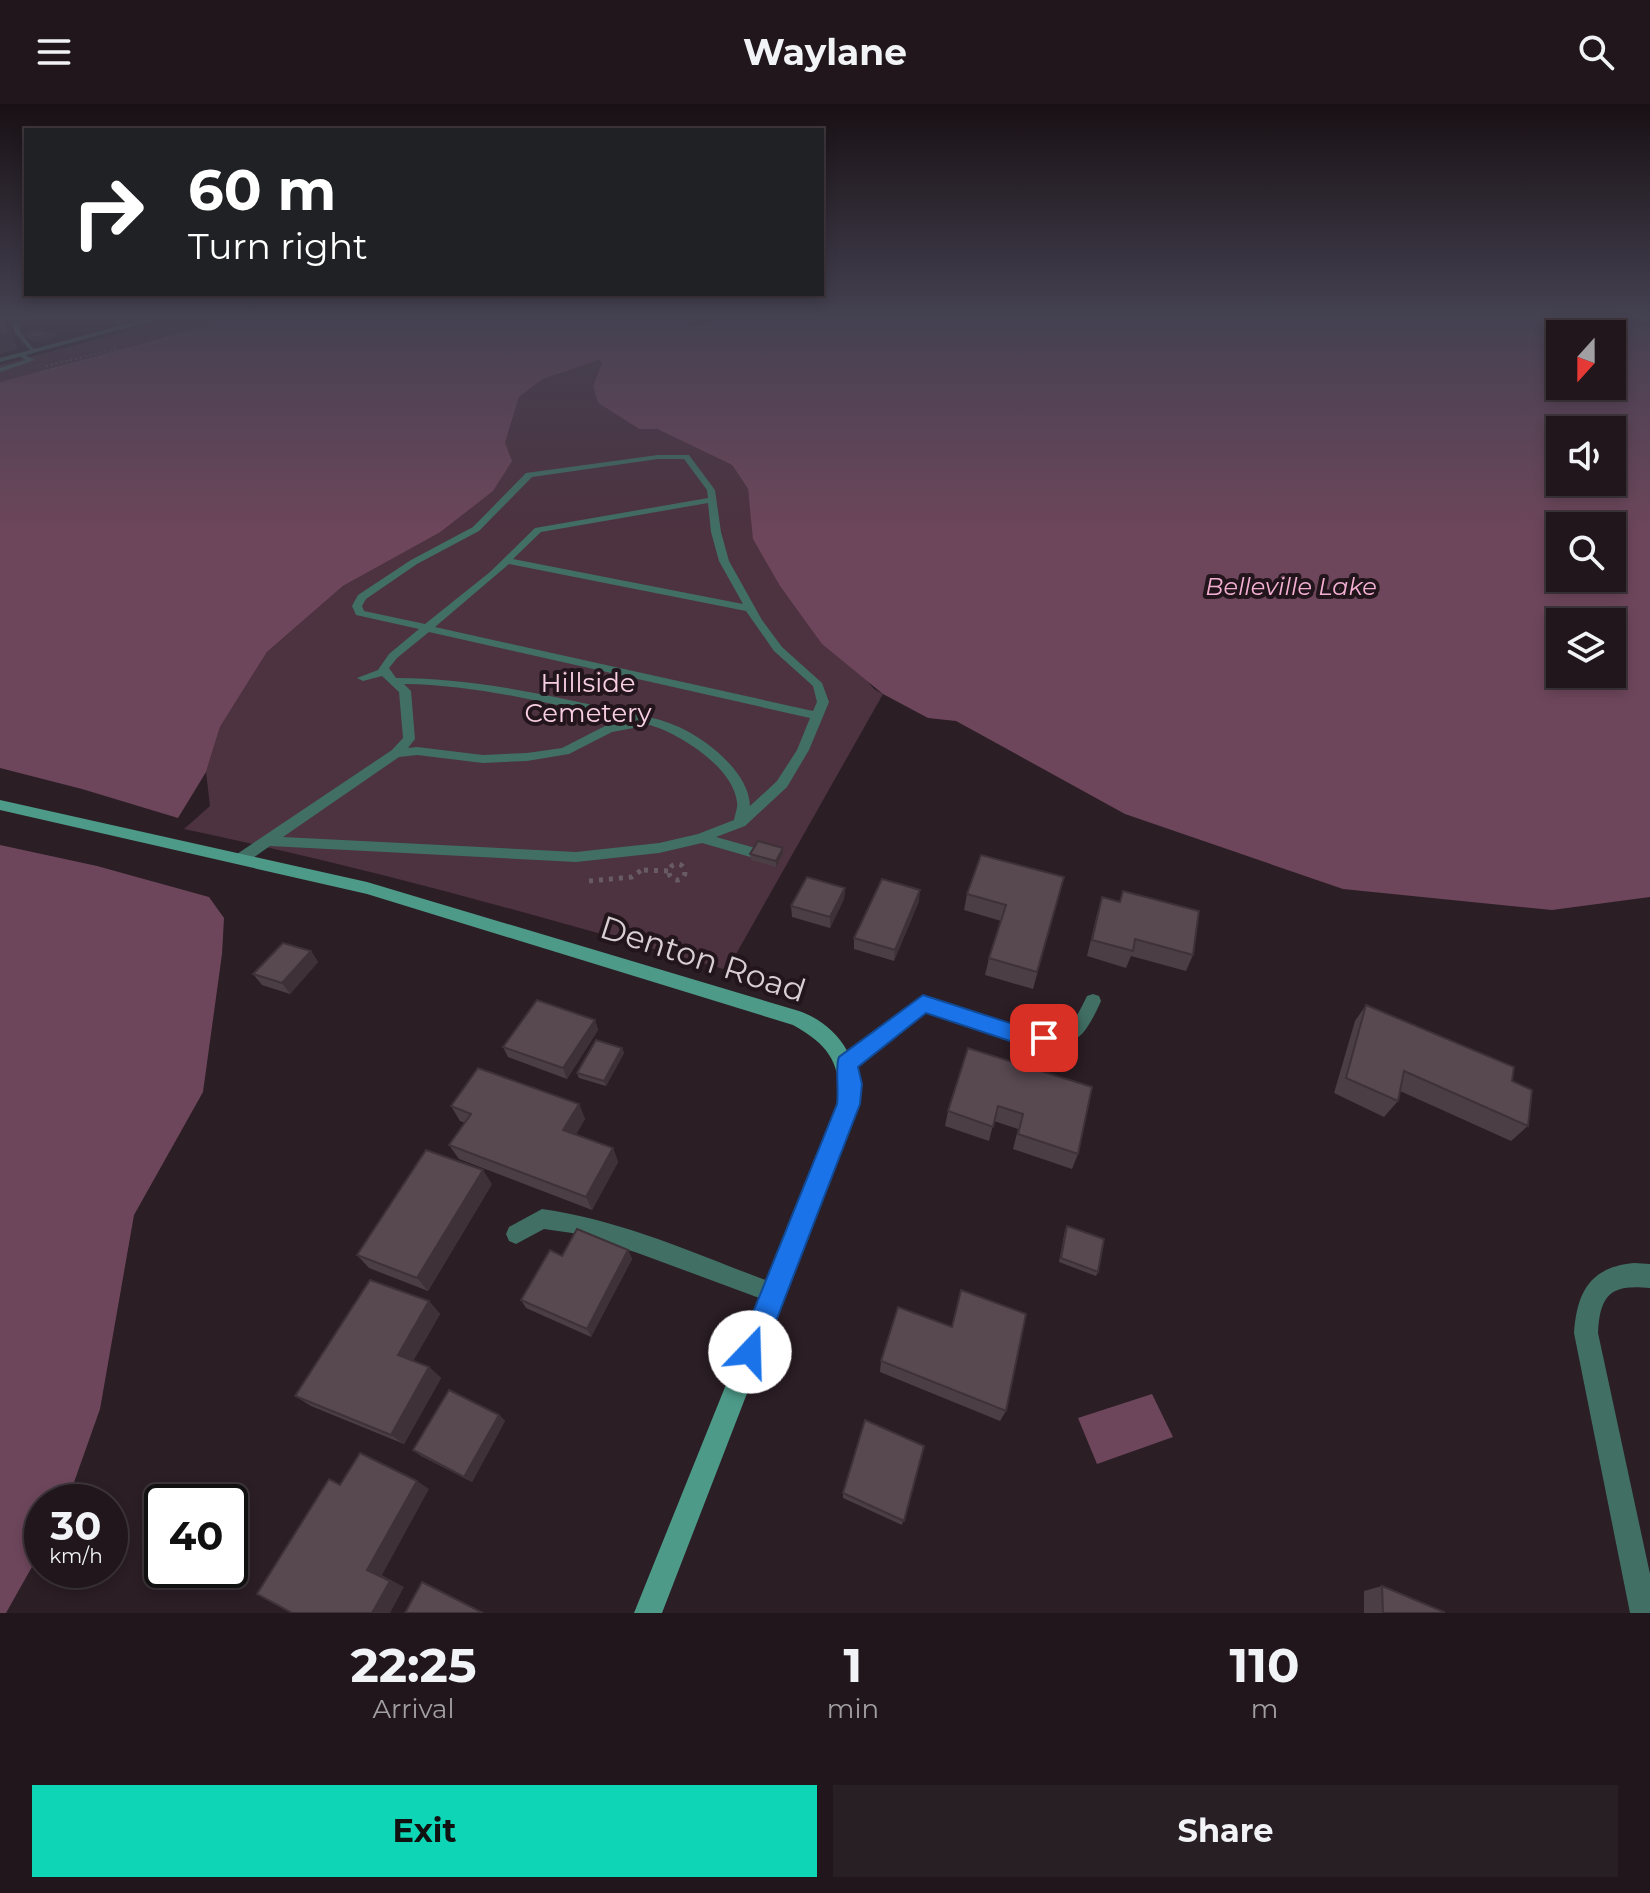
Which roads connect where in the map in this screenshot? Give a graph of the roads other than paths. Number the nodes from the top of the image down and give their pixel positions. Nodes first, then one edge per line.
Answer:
1 (568, 457) dead end
2 (573, 470) junction
3 (711, 500) junction
4 (507, 561) junction
5 (751, 609) junction
6 (427, 628) junction
7 (389, 676) junction
8 (363, 678) dead end
9 (590, 708) junction
10 (818, 716) junction
11 (653, 723) junction
12 (595, 736) junction
13 (396, 753) junction
14 (0, 805) edge
15 (740, 823) junction
16 (701, 838) junction
17 (267, 841) junction
18 (754, 853) edge
19 (242, 858) junction
20 (1093, 1001) dead end
21 (846, 1064) junction
22 (516, 1234) dead end
23 (1650, 1276) edge
24 (773, 1293) junction
25 (648, 1613) edge
26 (1644, 1613) edge

1 - 2 lane
2 - 3 lane
2 - 6 lane
3 - 4 lane
3 - 5 lane
4 - 5 lane
4 - 6 lane
5 - 10 lane
6 - 7 lane
6 - 10 lane
7 - 8 lane
7 - 9 lane
7 - 13 lane
9 - 11 lane
9 - 12 lane
10 - 15 lane
11 - 12 lane
11 - 15 lane
12 - 13 lane
13 - 17 lane
14 - 19 street, Denton Road
15 - 16 lane
16 - 17 lane
16 - 18 lane
17 - 19 lane
19 - 21 street, Denton Road
20 - 21 lane
21 - 24 street
22 - 24 lane
23 - 26 street
24 - 25 street

